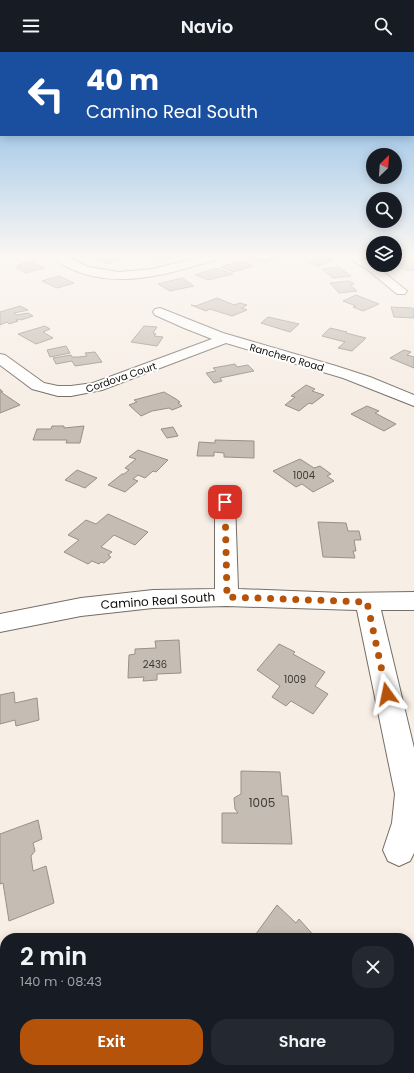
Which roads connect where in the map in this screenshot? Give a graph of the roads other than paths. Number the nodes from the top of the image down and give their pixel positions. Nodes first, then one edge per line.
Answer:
1 (160, 312) dead end
2 (224, 339) junction
3 (0, 358) edge
4 (414, 401) edge
5 (225, 502) dead end
6 (227, 597) junction
7 (414, 601) edge
8 (367, 602) junction
9 (0, 623) edge
10 (399, 850) dead end

1 - 2 street, Ranchero Road
2 - 3 street, Cordova Court
2 - 4 street, Ranchero Road
5 - 6 street
6 - 8 street, Camino Real South
6 - 9 street, Camino Real South
7 - 8 street, Camino Real South
8 - 10 street

